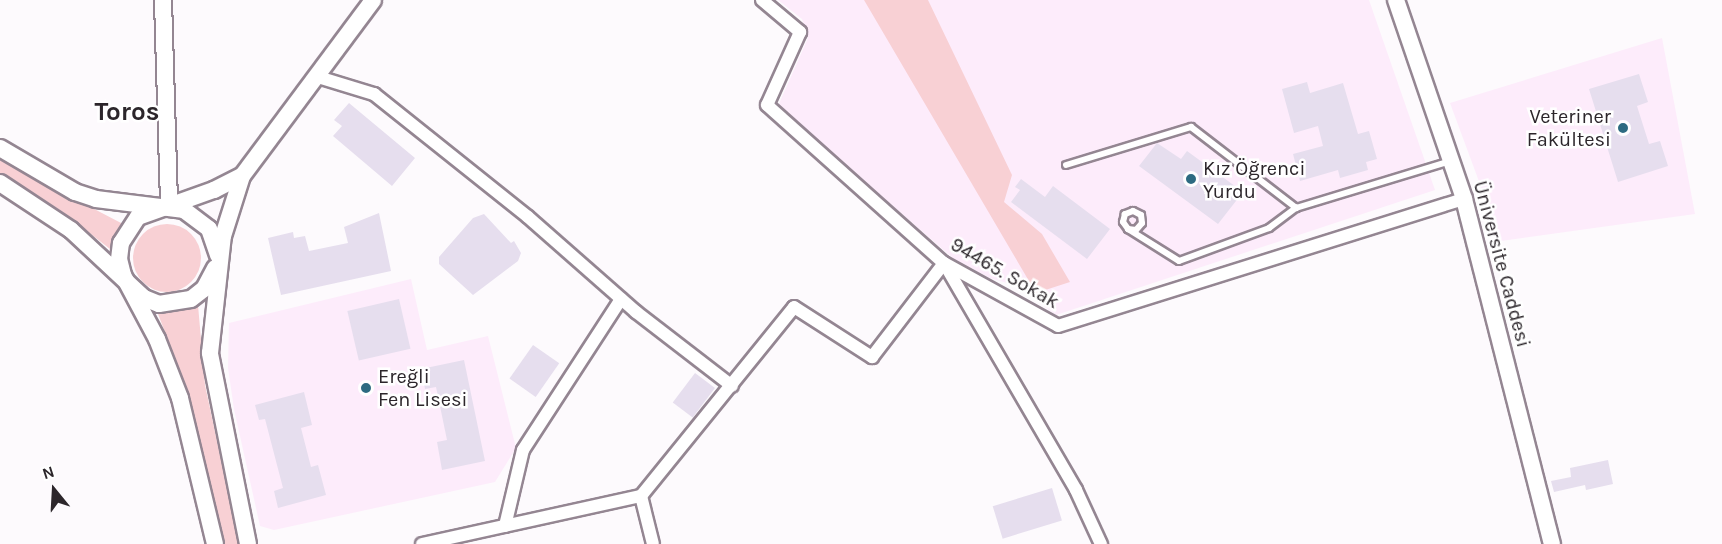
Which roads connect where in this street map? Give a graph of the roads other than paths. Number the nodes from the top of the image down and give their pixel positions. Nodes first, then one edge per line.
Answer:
1 (163, 0) edge
2 (373, 0) edge
3 (762, 0) edge
4 (1396, 0) edge
5 (318, 77) junction
6 (0, 147) edge
7 (1452, 161) junction
8 (1066, 165) dead end
9 (242, 176) junction
10 (0, 183) edge
11 (1464, 200) junction
12 (169, 207) junction
13 (1296, 208) junction
14 (1128, 229) dead end
15 (219, 259) junction
16 (944, 263) junction
17 (130, 290) junction
18 (621, 299) junction
19 (732, 386) junction
20 (641, 496) junction
21 (505, 526) junction
22 (215, 544) edge
23 (248, 544) edge
24 (422, 544) edge
25 (653, 544) edge
26 (1101, 544) edge
27 (1552, 544) edge

1 - 12 main road
2 - 5 main road
3 - 16 street, 94465. Sokak
4 - 7 main road, Üniversite Caddesi
5 - 9 main road
5 - 18 street
6 - 12 main road
7 - 11 main road, Üniversite Caddesi
7 - 13 lane
8 - 13 lane
9 - 12 main road
9 - 15 main road
10 - 17 main road
11 - 16 street, 94465. Sokak
11 - 27 main road, Üniversite Caddesi
12 - 15 main road
12 - 17 main road
13 - 14 lane
15 - 17 main road
15 - 23 main road
16 - 19 street
16 - 26 street
17 - 22 main road
18 - 19 street
18 - 21 street
19 - 20 street
20 - 21 street
20 - 25 street
21 - 24 street

